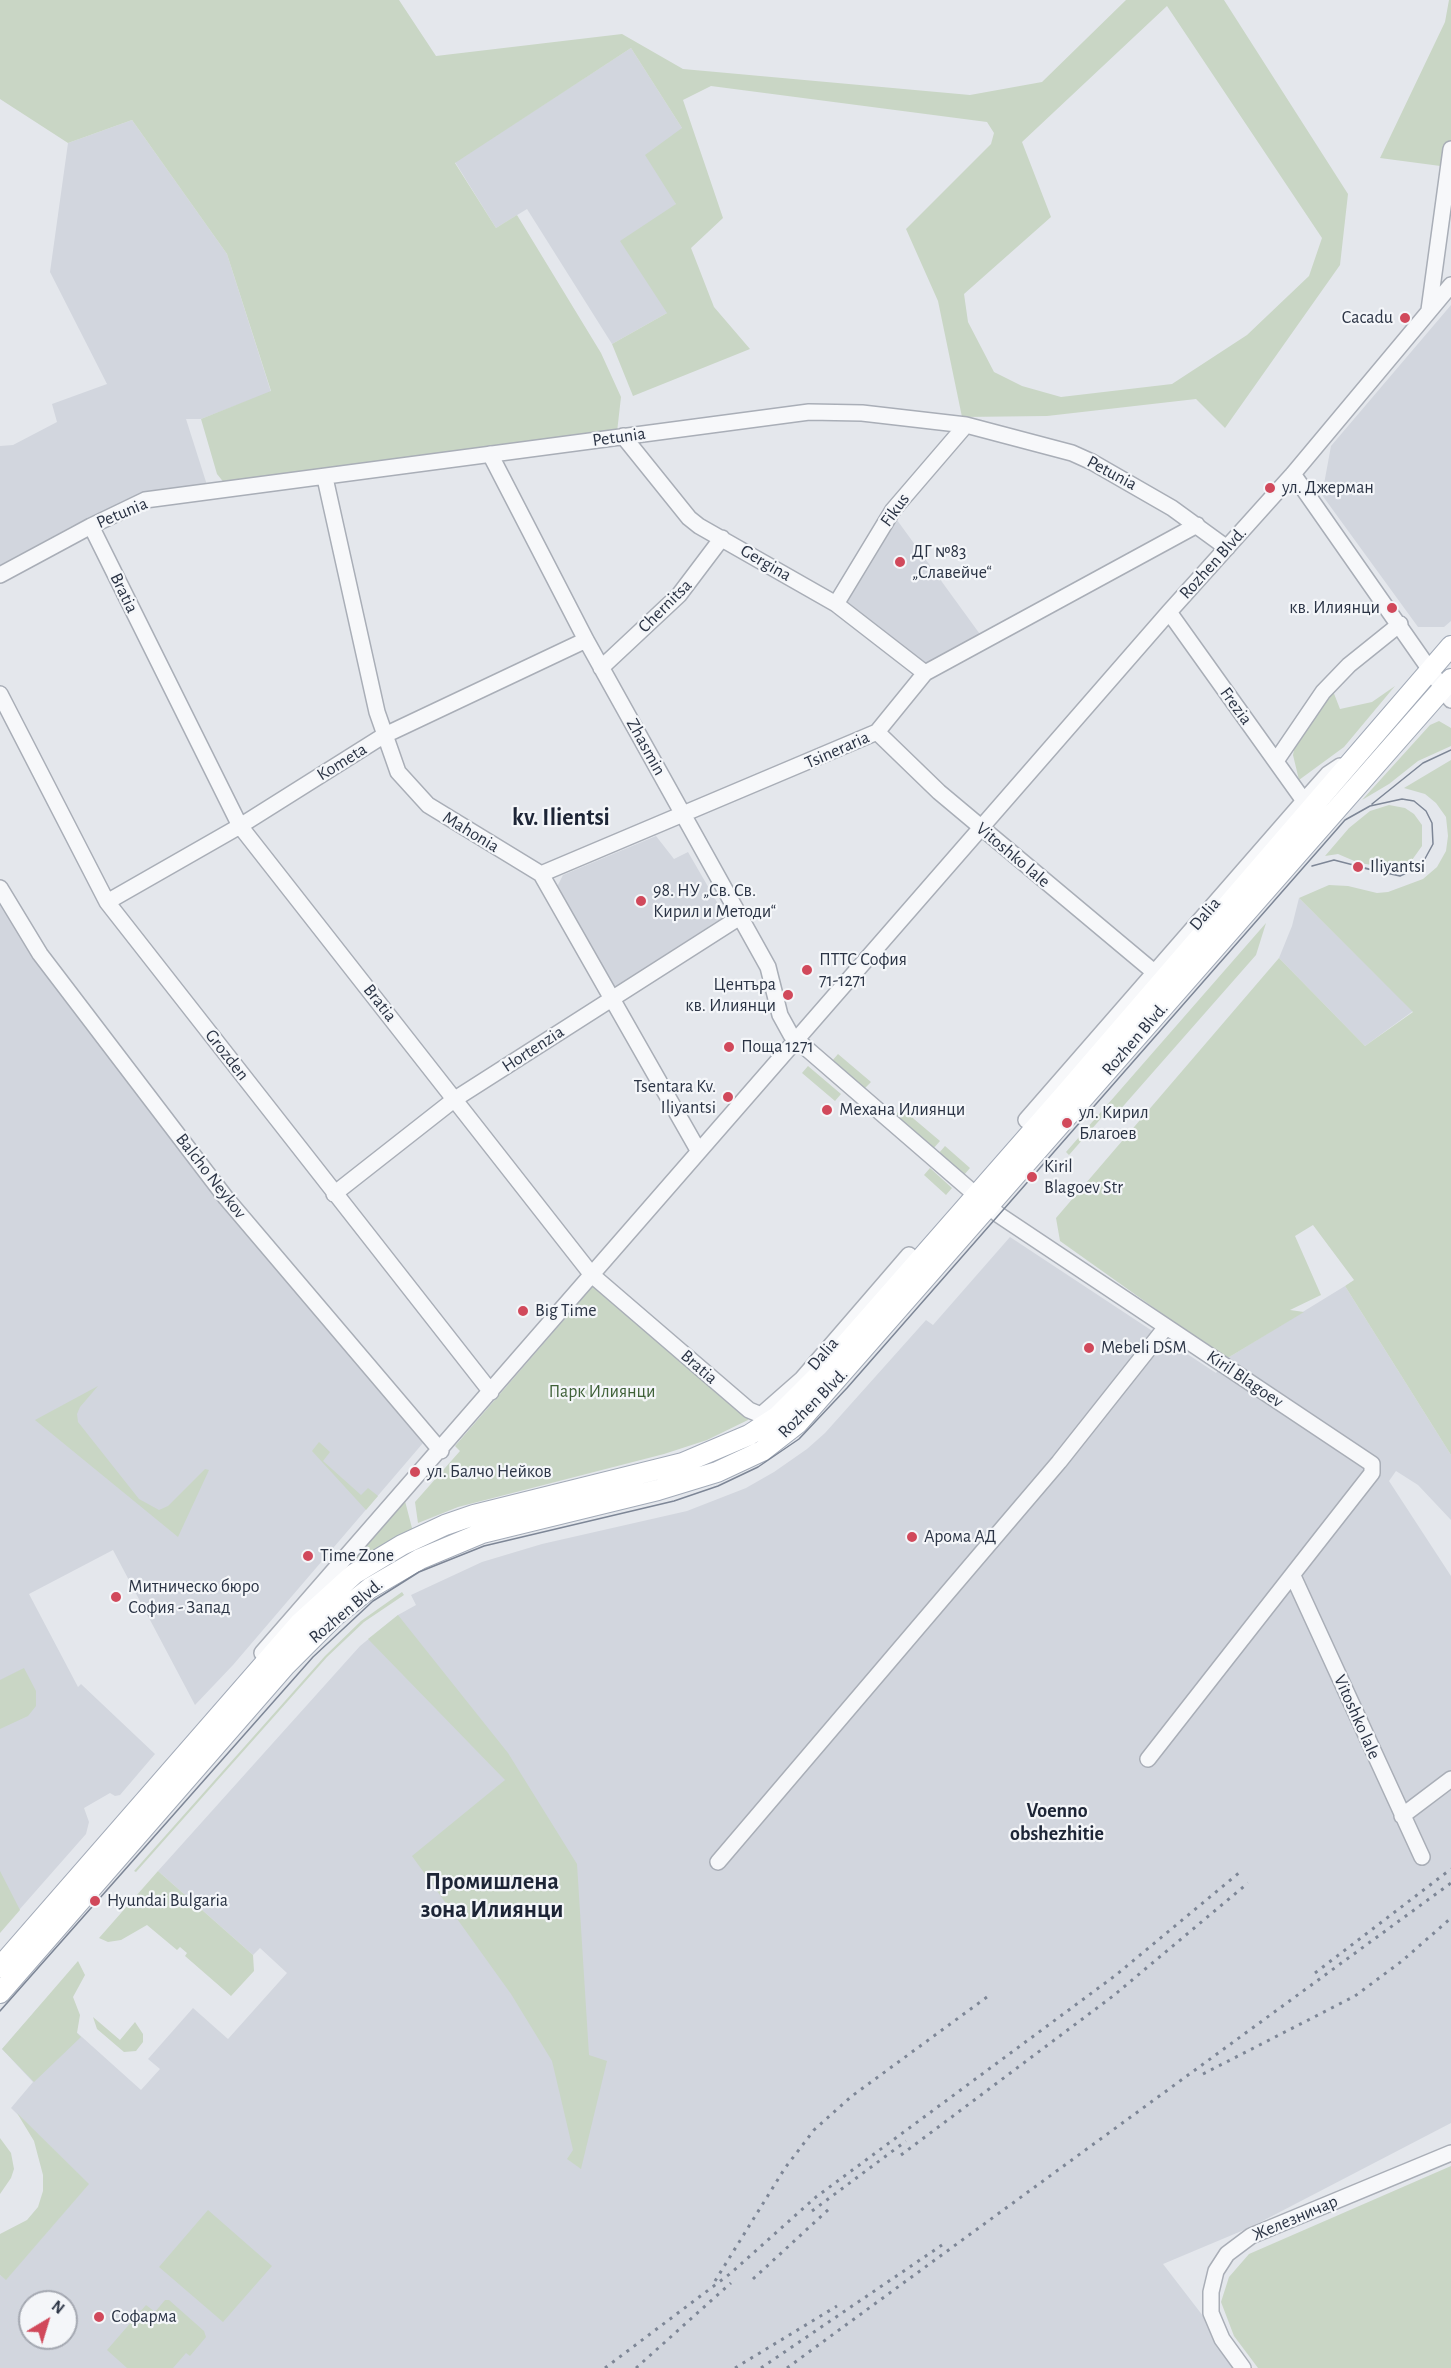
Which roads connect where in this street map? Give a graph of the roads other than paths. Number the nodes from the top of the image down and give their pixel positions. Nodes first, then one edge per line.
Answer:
1 (1451, 149) edge
2 (1451, 285) edge
3 (1429, 310) junction
4 (966, 424) junction
5 (624, 436) junction
6 (490, 454) junction
7 (1293, 474) junction
8 (325, 478) junction
9 (1197, 525) junction
10 (91, 526) junction
11 (722, 538) junction
12 (1227, 548) junction
13 (0, 575) edge
14 (836, 604) junction
15 (1169, 612) junction
16 (1400, 624) junction
17 (586, 640) junction
18 (1451, 646) edge
19 (601, 668) junction
20 (1430, 669) junction
21 (926, 673) junction
22 (1448, 689) edge
23 (0, 694) edge
24 (877, 732) junction
25 (384, 736) junction
26 (1362, 750) junction
27 (1276, 761) junction
28 (1304, 801) junction
29 (684, 815) junction
30 (240, 826) junction
31 (981, 828) junction
32 (541, 874) junction
33 (0, 888) edge
34 (107, 902) junction
35 (740, 917) junction
36 (1154, 972) junction
37 (611, 999) junction
38 (796, 1041) junction
39 (1060, 1090) junction
40 (455, 1099) junction
41 (1026, 1120) dead end
42 (698, 1150) junction
43 (334, 1194) junction
44 (982, 1201) junction
45 (909, 1255) dead end
46 (592, 1275) junction
47 (887, 1288) junction
48 (1166, 1327) junction
49 (491, 1392) junction
50 (757, 1415) joint
51 (441, 1451) junction
52 (1293, 1576) junction
53 (221, 1712) junction
54 (1148, 1760) dead end
55 (1451, 1779) edge
56 (1402, 1816) junction
57 (1422, 1857) dead end
58 (718, 1862) dead end
59 (0, 1967) edge
60 (0, 1993) edge
61 (1451, 2153) edge
62 (1243, 2368) edge

1 - 3 street
2 - 3 street, Rozhen Blvd.
3 - 7 street, Rozhen Blvd.
4 - 5 street, Petunia
4 - 9 street, Petunia
4 - 14 street, Fikus
5 - 6 street, Petunia
5 - 11 street, Gergina
6 - 8 street, Petunia
6 - 17 street, Zhasmin
7 - 12 street, Rozhen Blvd.
7 - 16 street
8 - 10 street, Petunia
8 - 25 street, Mahonia
9 - 12 street, Petunia
9 - 21 street, Tsineraria
10 - 13 street, Petunia
10 - 30 street, Bratia
11 - 14 street, Gergina
11 - 19 street, Chernitsa
12 - 15 street, Rozhen Blvd.
14 - 21 street, Gergina
15 - 27 street, Frezia
15 - 31 street, Rozhen Blvd.
16 - 20 street
16 - 27 street
17 - 19 street, Zhasmin
17 - 25 street, Kometa
18 - 20 main road, Rozhen Blvd.
19 - 29 street, Zhasmin
20 - 22 street
20 - 26 main road, Rozhen Blvd.
21 - 24 street, Tsineraria
22 - 44 main road, Rozhen Blvd.
23 - 34 street, Grozden
24 - 29 street, Tsineraria
24 - 31 street, Vitoshko lale
25 - 30 street, Kometa
25 - 32 street, Mahonia
26 - 28 street, Dalia
26 - 39 main road, Rozhen Blvd.
27 - 28 street, Frezia
28 - 36 street, Dalia
29 - 32 street, Tsineraria
29 - 35 street, Zhasmin
30 - 34 street, Kometa
30 - 40 street, Bratia
31 - 36 street, Vitoshko lale
31 - 38 street, Rozhen Blvd.
32 - 37 street, Mahonia
33 - 51 street, Balcho Neykov
34 - 43 street, Grozden
35 - 37 street, Hortenzia
35 - 38 street, Zhasmin
36 - 39 street, Dalia
37 - 40 street, Hortenzia
37 - 42 street, Mahonia
38 - 42 street, Rozhen Blvd.
38 - 44 street, Kiril Blagoev
39 - 41 street, Dalia
39 - 44 main road, Rozhen Blvd.
40 - 43 street, Hortenzia
40 - 46 street, Bratia
42 - 46 street, Rozhen Blvd.
43 - 49 street, Grozden
44 - 47 main road, Rozhen Blvd.
44 - 48 street, Kiril Blagoev
44 - 60 main road, Rozhen Blvd.
45 - 47 street, Dalia
46 - 49 street, Rozhen Blvd.
46 - 50 street, Bratia
47 - 50 street, Dalia
47 - 53 main road, Rozhen Blvd.
48 - 52 street, Kiril Blagoev
48 - 58 street
49 - 51 street, Rozhen Blvd.
51 - 53 street, Rozhen Blvd.
52 - 54 street, Kiril Blagoev
52 - 56 street, Vitoshko lale
53 - 59 main road, Rozhen Blvd.
55 - 56 street
56 - 57 street, Vitoshko lale
61 - 62 street, Железничар

